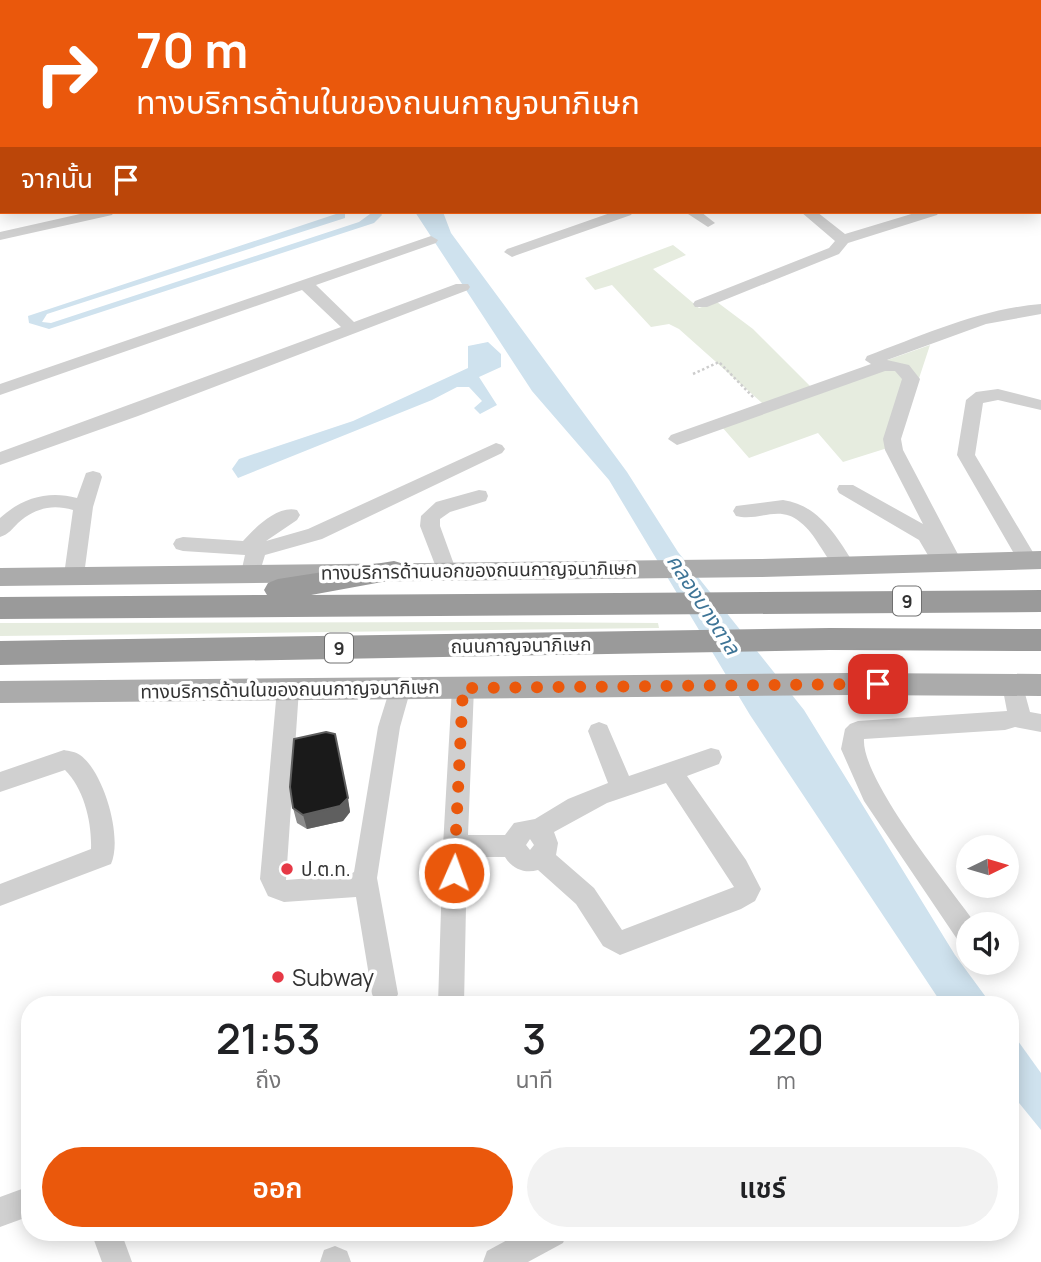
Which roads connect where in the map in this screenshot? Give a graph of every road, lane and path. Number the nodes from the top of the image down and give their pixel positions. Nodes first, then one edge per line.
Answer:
1 (98, 214) edge
2 (620, 214) edge
3 (695, 214) edge
4 (810, 214) edge
5 (925, 214) edge
6 (708, 223) dead end
7 (0, 236) edge
8 (431, 240) dead end
9 (843, 240) junction
10 (512, 252) dead end
11 (304, 283) junction
12 (463, 287) dead end
13 (701, 304) dead end
14 (1041, 309) edge
15 (352, 330) junction
16 (857, 365) dead end
17 (693, 374) dead end
18 (0, 390) edge
19 (761, 404) dead end
20 (1041, 405) edge
21 (677, 439) dead end
22 (496, 449) dead end
23 (0, 459) edge
24 (93, 477) dead end
25 (846, 489) dead end
26 (479, 496) dead end
27 (83, 507) junction
28 (743, 511) dead end
29 (290, 515) dead end
30 (4, 523) edge
31 (183, 544) dead end
32 (251, 557) junction
33 (1034, 559) edge
34 (947, 562) junction
35 (846, 566) junction
36 (446, 570) junction
37 (394, 571) junction
38 (74, 575) junction
39 (0, 577) edge
40 (1041, 601) edge
41 (188, 606) junction
42 (0, 608) edge
43 (1041, 639) edge
44 (0, 653) edge
45 (1013, 685) junction
46 (1041, 685) edge
47 (400, 688) junction
48 (463, 688) junction
49 (288, 689) junction
50 (0, 692) edge
51 (1015, 718) junction
52 (1041, 723) edge
53 (599, 731) dead end
54 (711, 757) dead end
55 (672, 773) junction
56 (0, 782) edge
57 (622, 788) junction
58 (537, 831) junction
59 (455, 846) junction
60 (512, 846) junction
61 (540, 858) junction
62 (365, 878) junction
63 (0, 895) edge
64 (956, 917) edge
65 (386, 995) dead end
66 (451, 996) edge
67 (21, 1204) edge
68 (0, 1212) edge
69 (109, 1241) edge
70 (537, 1241) edge
71 (504, 1260) edge
72 (117, 1262) edge

1 - 7 street
2 - 10 street
3 - 6 street
4 - 9 street
5 - 9 street
8 - 11 street
9 - 13 street
11 - 15 street
11 - 18 street
12 - 15 street
14 - 16 street
15 - 23 street
17 - 19 path
20 - 33 street
21 - 34 street
22 - 32 street
24 - 27 street
25 - 34 street
26 - 36 street
27 - 30 street
27 - 38 street
28 - 35 street
29 - 32 street
31 - 32 street
32 - 37 main road, ทางบริการด้านนอกของถนนกาญจนาภิเษก
32 - 38 main road, ทางบริการด้านนอกของถนนกาญจนาภิเษก
33 - 34 main road, ทางบริการด้านนอกของถนนกาญจนาภิเษก
34 - 35 main road, ทางบริการด้านนอกของถนนกาญจนาภิเษก
35 - 36 main road, ทางบริการด้านนอกของถนนกาญจนาภิเษก
36 - 37 main road, ทางบริการด้านนอกของถนนกาญจนาภิเษก
37 - 41 highway
38 - 39 main road, ทางบริการด้านนอกของถนนกาญจนาภิเษก
40 - 41 highway, ถนนกาญจนาภิเษก / 9
41 - 42 highway, ถนนกาญจนาภิเษก / 9
43 - 44 highway, ถนนกาญจนาภิเษก / 9
45 - 46 main road, ทางบริการด้านในของถนนกาญจนาภิเษก
45 - 48 main road, ทางบริการด้านในของถนนกาญจนาภิเษก
45 - 51 street
47 - 48 main road, ทางบริการด้านในของถนนกาญจนาภิเษก
47 - 49 main road, ทางบริการด้านในของถนนกาญจนาภิเษก
47 - 62 street
48 - 59 street
49 - 50 main road, ทางบริการด้านในของถนนกาญจนาภิเษก
49 - 62 street
51 - 52 street
51 - 64 street
53 - 57 street
54 - 55 street
55 - 57 street
55 - 61 street
56 - 63 street
57 - 58 street
58 - 60 street
58 - 61 street
59 - 60 street
59 - 66 street
60 - 61 street
62 - 65 street
67 - 68 street
69 - 72 street
70 - 71 street

